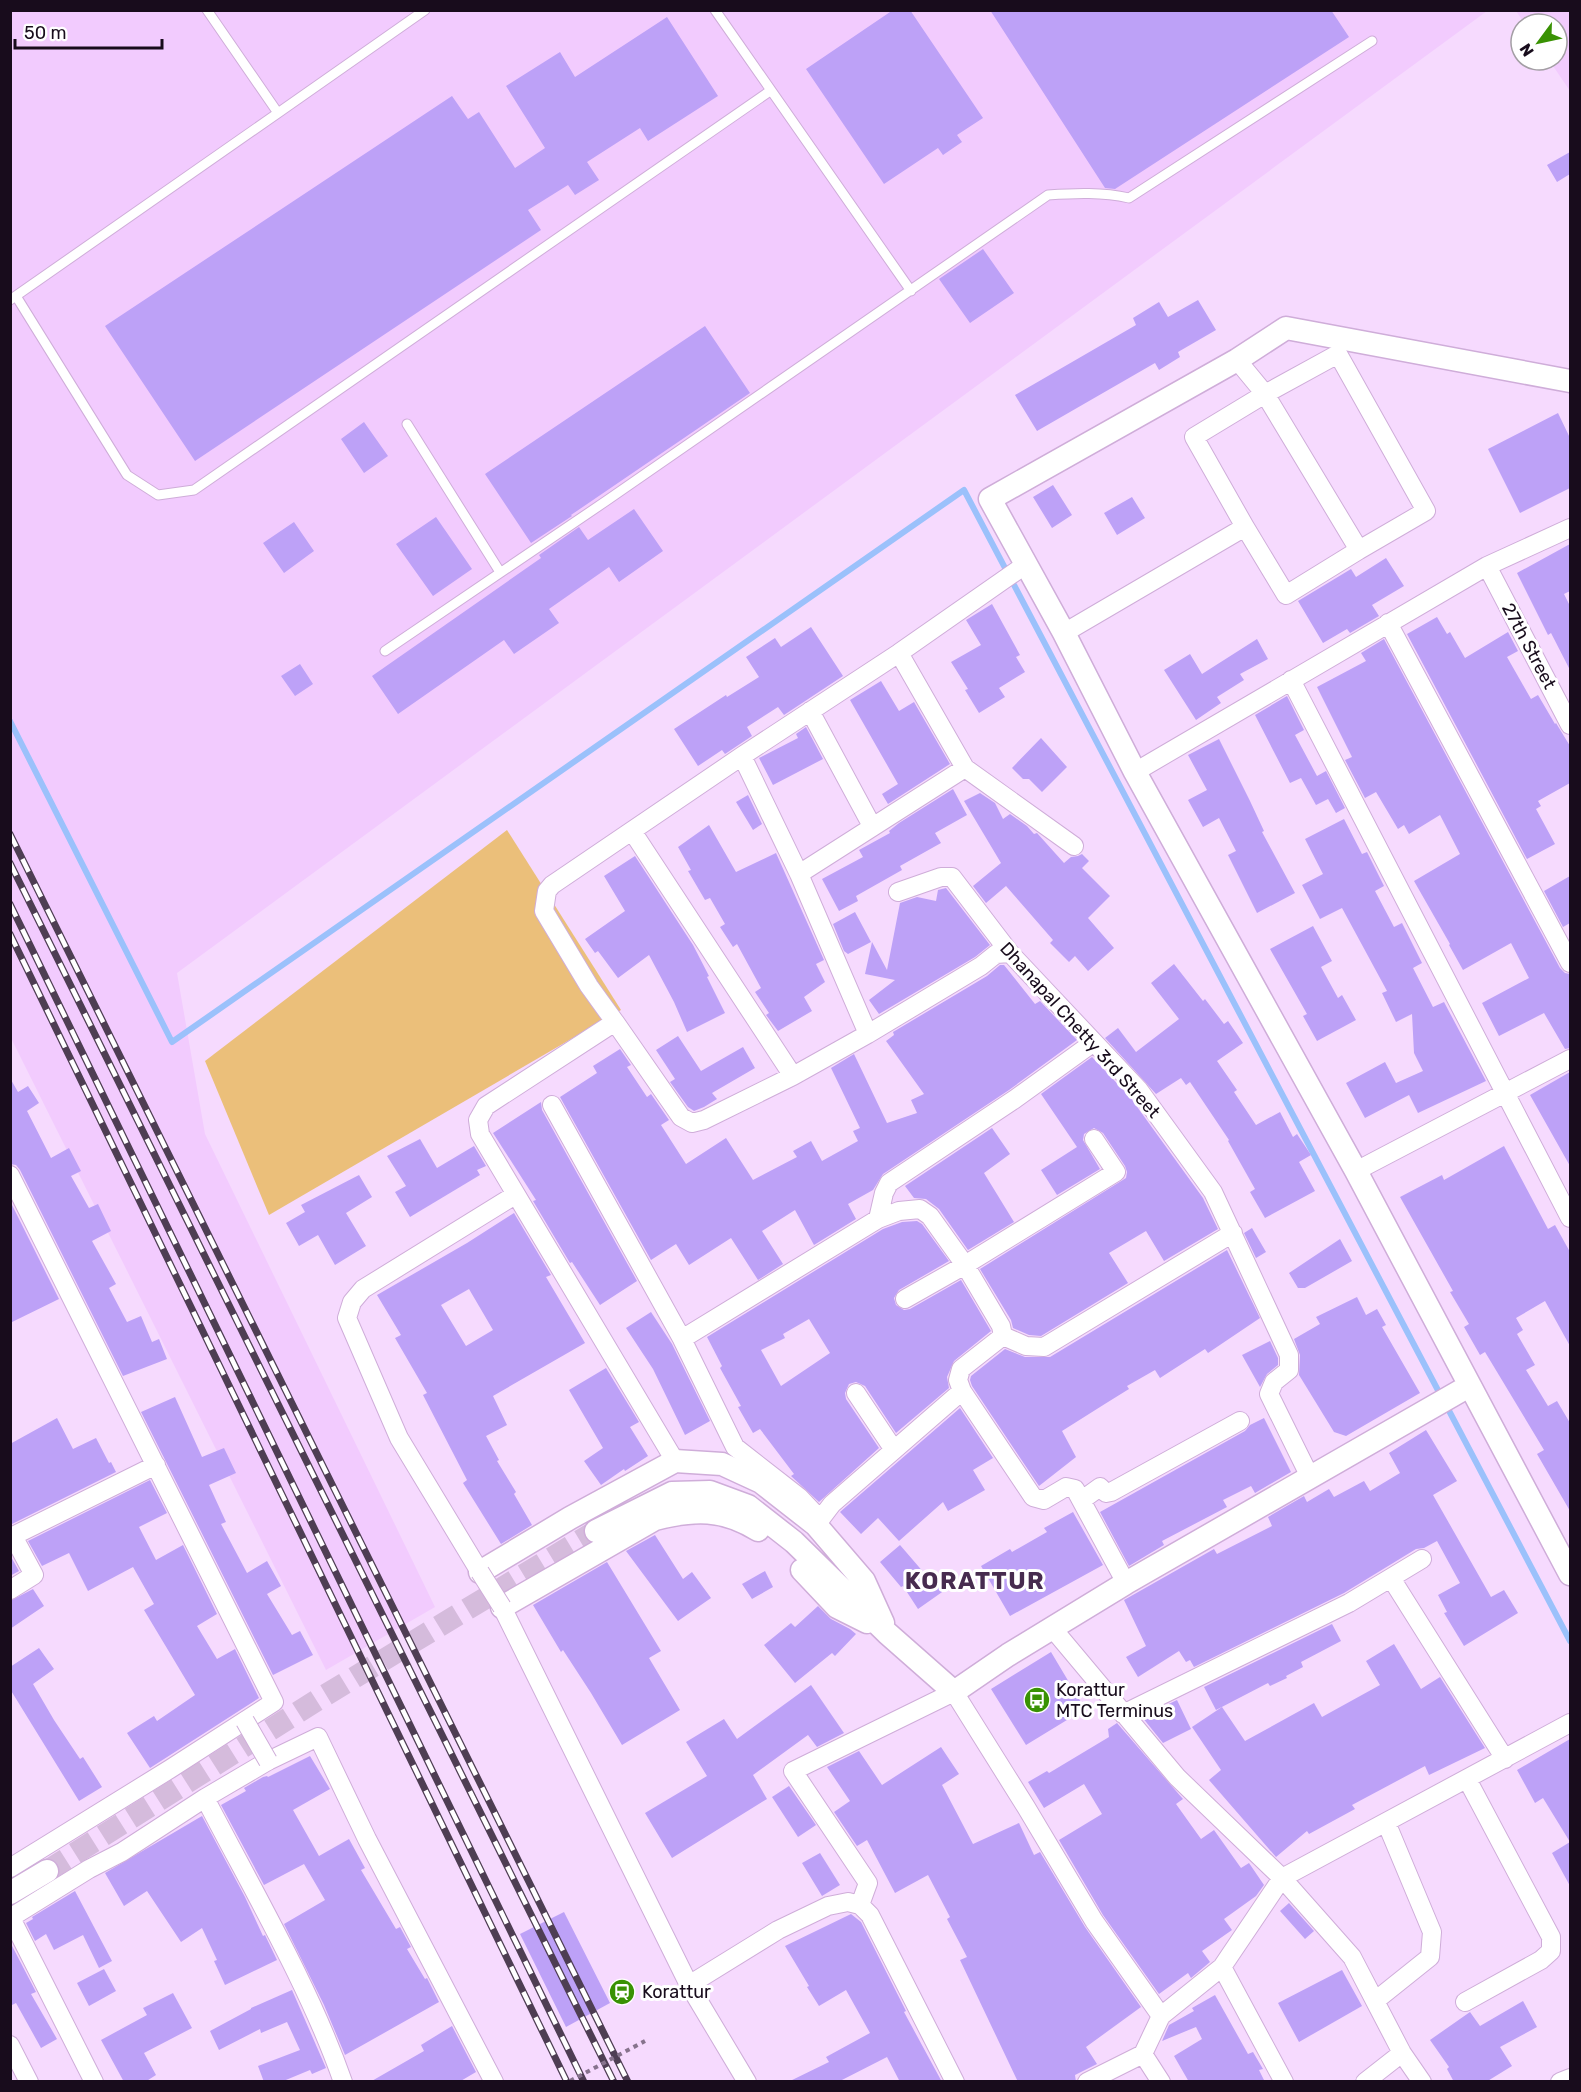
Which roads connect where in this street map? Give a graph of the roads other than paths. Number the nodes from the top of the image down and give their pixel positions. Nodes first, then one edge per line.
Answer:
1 (207, 10) edge
2 (425, 10) edge
3 (715, 10) edge
4 (1372, 40) dead end
5 (770, 91) junction
6 (278, 112) junction
7 (911, 291) junction
8 (14, 298) edge
9 (1238, 360) junction
10 (1570, 381) edge
11 (1265, 394) junction
12 (407, 424) dead end
13 (1245, 527) junction
14 (1570, 528) edge
15 (1359, 550) junction
16 (1025, 565) junction
17 (1487, 566) junction
18 (500, 572) junction
19 (1388, 623) junction
20 (1064, 633) junction
21 (385, 651) dead end
22 (899, 653) junction
23 (1291, 680) junction
24 (810, 711) junction
25 (1570, 725) edge
26 (742, 756) junction
27 (966, 768) junction
28 (1135, 772) junction
29 (872, 826) junction
30 (632, 831) junction
31 (1074, 846) dead end
32 (799, 874) junction
33 (898, 892) dead end
34 (1010, 953) junction
35 (1570, 963) edge
36 (615, 1022) junction
37 (868, 1034) junction
38 (1094, 1042) junction
39 (1570, 1059) edge
40 (793, 1076) junction
41 (1506, 1094) junction
42 (552, 1105) dead end
43 (1094, 1139) dead end
44 (1356, 1171) junction
45 (10, 1175) edge
46 (515, 1195) junction
47 (1570, 1218) edge
48 (878, 1219) junction
49 (1233, 1233) junction
50 (965, 1265) junction
51 (905, 1299) dead end
52 (1004, 1336) junction
53 (682, 1339) junction
54 (1469, 1386) junction
55 (962, 1391) junction
56 (855, 1393) dead end
57 (1240, 1421) dead end
58 (894, 1450) junction
59 (675, 1461) junction
60 (156, 1465) junction
61 (1310, 1478) junction
62 (1082, 1500) junction
63 (818, 1522) junction
64 (596, 1531) tunnel mouth
65 (12, 1534) edge
66 (1422, 1559) dead end
67 (480, 1572) junction
68 (1570, 1574) edge
69 (1391, 1578) junction
70 (1126, 1583) junction
71 (10, 1590) edge
72 (502, 1607) junction
73 (1053, 1629) junction
74 (887, 1633) junction
75 (954, 1692) junction
76 (1123, 1714) junction
77 (244, 1721) junction
78 (1570, 1723) edge
79 (1505, 1759) junction
80 (268, 1761) junction
81 (1467, 1779) junction
82 (205, 1798) junction
83 (1386, 1822) junction
84 (10, 1868) edge
85 (47, 1871) tunnel mouth
86 (1282, 1878) junction
87 (10, 1893) edge
88 (860, 1905) junction
89 (11, 1918) edge
90 (1222, 1967) junction
91 (689, 1985) junction
92 (1375, 2001) junction
93 (1466, 2002) dead end
94 (1161, 2016) junction
95 (10, 2045) edge
96 (1402, 2053) junction
97 (1143, 2054) junction
98 (1570, 2078) edge
99 (491, 2081) edge
100 (29, 2082) edge
101 (94, 2082) edge
102 (343, 2082) edge
103 (747, 2082) edge
104 (955, 2082) edge
105 (1087, 2082) edge
106 (1161, 2082) edge
107 (1284, 2082) edge
108 (1365, 2082) edge
109 (1422, 2082) edge
110 (1560, 2082) edge

1 - 6 lane
2 - 6 lane
3 - 5 lane
4 - 7 lane
5 - 7 lane
5 - 8 lane
6 - 8 lane
7 - 18 lane
9 - 10 street
9 - 11 street
9 - 16 street
11 - 13 street
11 - 15 street
11 - 15 street
12 - 18 lane
13 - 15 street
13 - 20 street
14 - 17 street
16 - 20 street
16 - 22 street
17 - 19 street
17 - 25 street, 27th Street
18 - 21 lane
19 - 23 street
19 - 35 street
20 - 28 street
22 - 24 street
22 - 27 street
23 - 28 street
23 - 41 street
24 - 26 street
24 - 29 street
26 - 30 street
26 - 32 street
27 - 29 street
27 - 31 street
28 - 44 street
29 - 32 street
30 - 36 street
30 - 40 street
32 - 37 street
33 - 34 street, Dhanapal Chetty 3rd Street
34 - 37 street
34 - 38 street, Dhanapal Chetty 3rd Street
36 - 40 street
36 - 46 street
37 - 40 street
38 - 48 street
38 - 49 street, Dhanapal Chetty 3rd Street
39 - 41 street
41 - 44 street
41 - 47 street
42 - 53 street
43 - 50 street
44 - 54 street
45 - 60 street
46 - 59 street
46 - 67 street
48 - 50 street
48 - 53 street
49 - 52 street
49 - 61 street, Dhanapal Chetty 3rd Street
50 - 51 street
50 - 52 street
52 - 55 street
53 - 63 street
54 - 61 street
54 - 68 street
55 - 58 street
55 - 62 street
56 - 58 street
57 - 62 street
58 - 63 street
59 - 63 street
59 - 67 street
60 - 65 street
60 - 77 street
61 - 70 street
62 - 70 street
63 - 74 street
64 - 74 street
65 - 71 street
66 - 69 street
67 - 72 street, bridge
69 - 76 street
69 - 79 street
70 - 73 street
72 - 74 street
72 - 91 street
73 - 75 street
73 - 76 street
74 - 75 street
75 - 88 street
75 - 94 street
76 - 86 street
77 - 80 street, bridge
77 - 84 street
78 - 79 street
79 - 81 street
80 - 82 street
80 - 99 street
81 - 83 street
81 - 93 street
82 - 89 street
82 - 102 street
83 - 86 street
83 - 92 street
85 - 87 street
86 - 90 street
86 - 92 street
88 - 91 street
88 - 104 street
89 - 101 street
90 - 94 street
90 - 107 street
91 - 103 street
92 - 96 street
94 - 97 street
95 - 100 street
96 - 108 street
96 - 109 street
97 - 105 street
97 - 106 street
98 - 110 street

